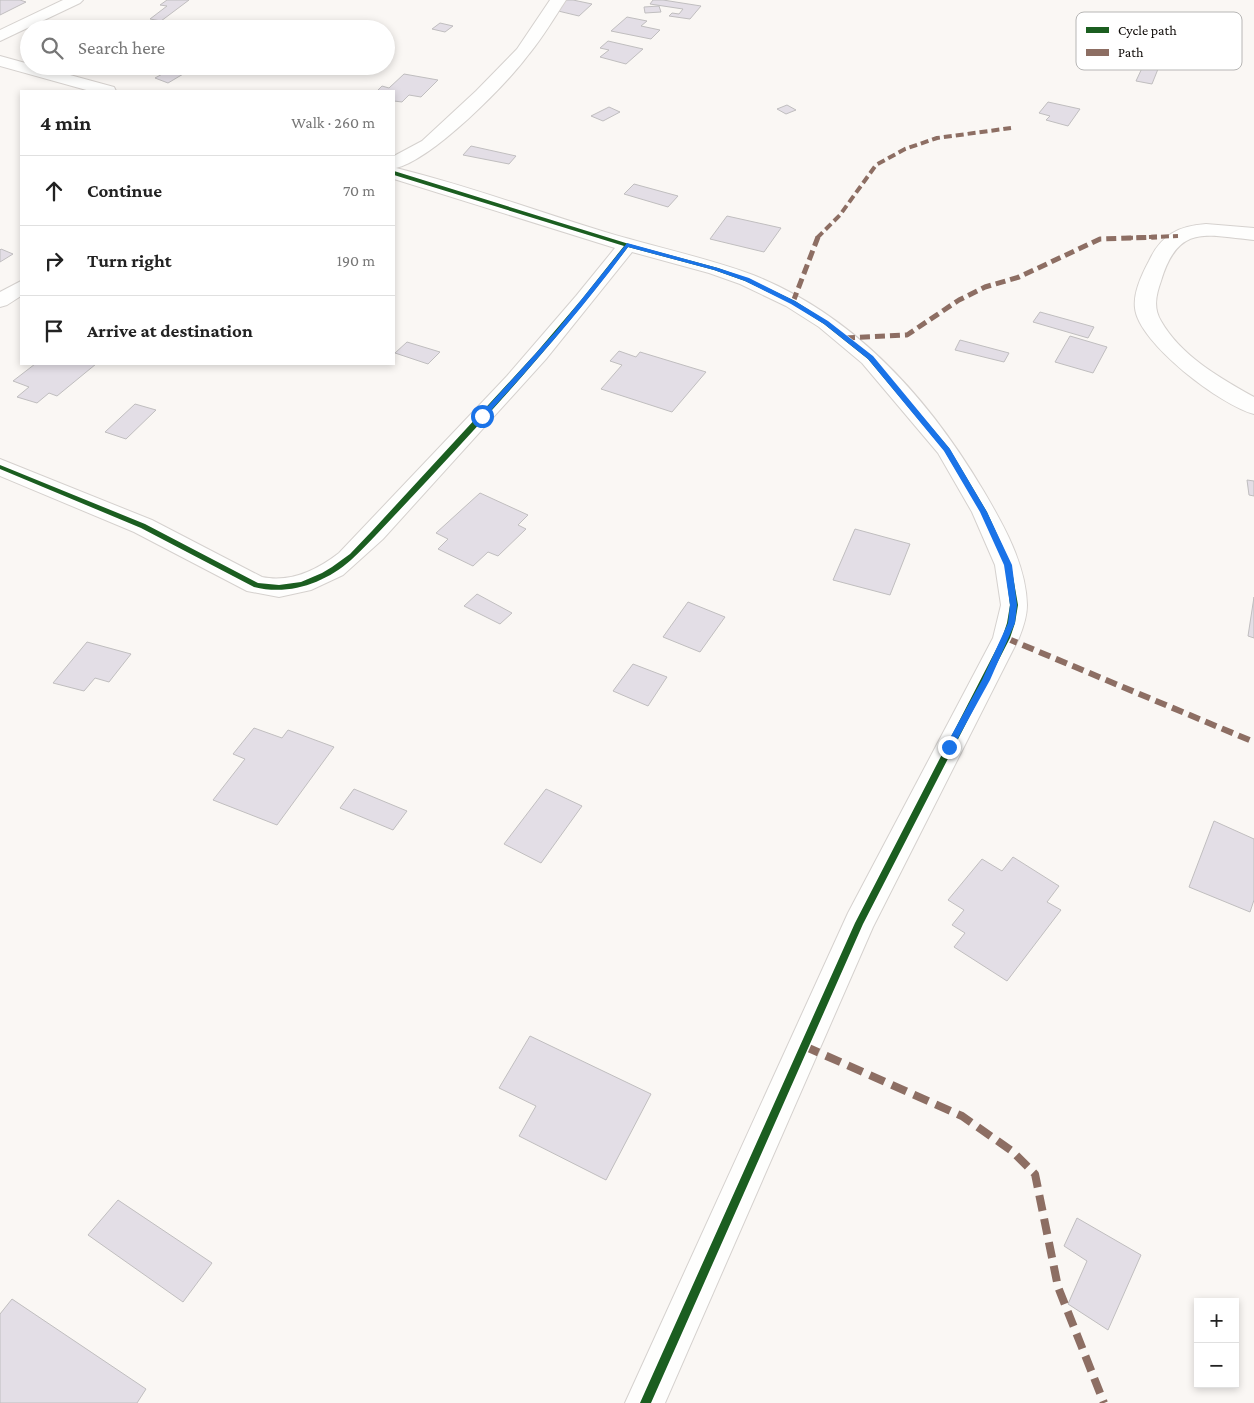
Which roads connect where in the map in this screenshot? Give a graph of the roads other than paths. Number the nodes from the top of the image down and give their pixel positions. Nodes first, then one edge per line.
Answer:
1 (75, 0) edge
2 (558, 0) edge
3 (33, 20) edge
4 (20, 26) edge
5 (0, 36) edge
6 (0, 61) edge
7 (20, 67) edge
8 (50, 75) edge
9 (104, 90) edge
10 (395, 162) edge
11 (395, 173) edge
12 (1254, 234) edge
13 (627, 245) junction
14 (20, 288) edge
15 (0, 301) edge
16 (1254, 407) edge
17 (0, 467) edge
18 (645, 1403) edge

1 - 3 street
2 - 10 street
4 - 5 street
6 - 7 street
8 - 9 street
11 - 13 street
12 - 16 street
13 - 17 street
13 - 18 street
14 - 15 street

